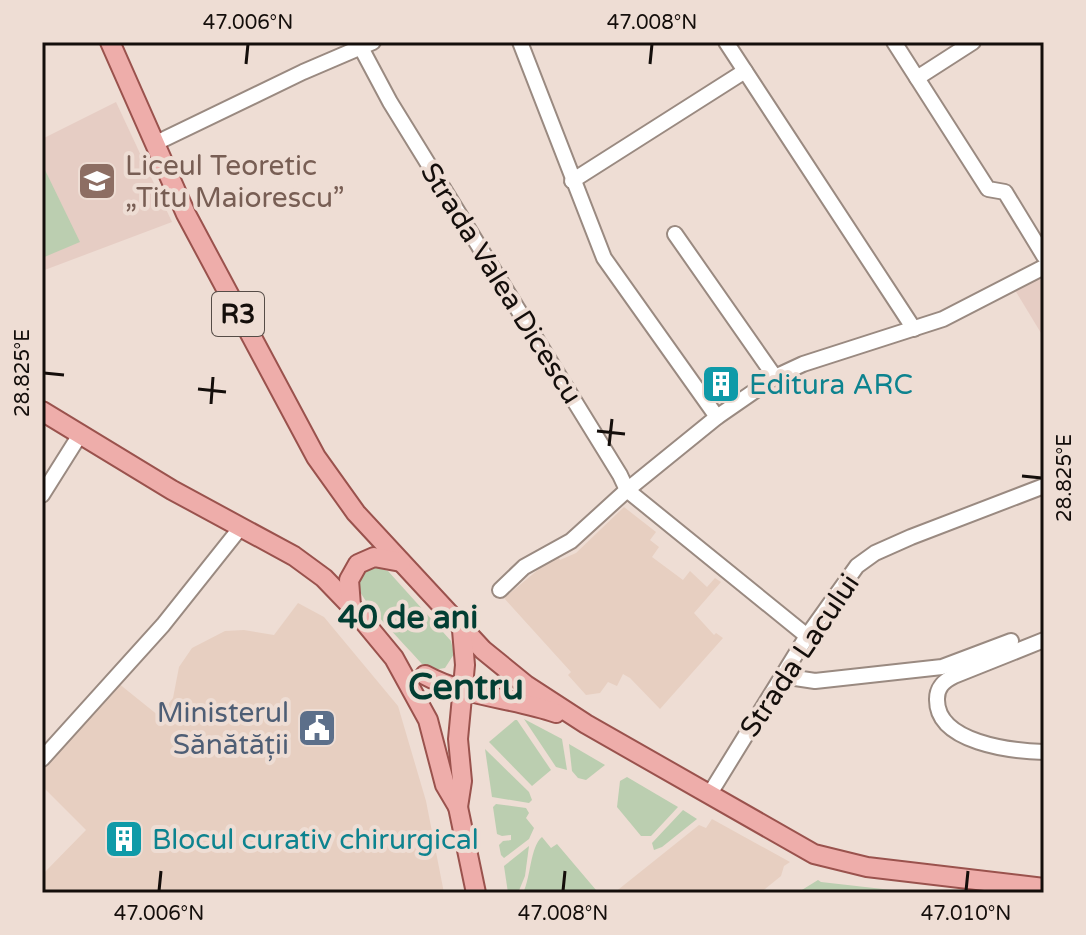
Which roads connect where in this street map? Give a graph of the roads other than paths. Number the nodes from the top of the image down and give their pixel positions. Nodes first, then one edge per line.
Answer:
1 (110, 42) edge
2 (520, 42) edge
3 (726, 42) edge
4 (894, 42) edge
5 (973, 42) edge
6 (363, 44) edge
7 (745, 71) junction
8 (917, 78) junction
9 (154, 144) junction
10 (572, 181) junction
11 (675, 234) dead end
12 (1044, 256) edge
13 (1044, 267) edge
14 (914, 329) junction
15 (775, 377) junction
16 (42, 411) edge
17 (717, 417) junction
18 (81, 433) junction
19 (1044, 486) edge
20 (627, 490) junction
21 (42, 495) edge
22 (241, 527) junction
23 (404, 563) junction
24 (500, 590) dead end
25 (351, 606) junction
26 (462, 630) junction
27 (807, 636) junction
28 (1044, 640) edge
29 (1011, 641) dead end
30 (465, 651) junction
31 (394, 658) junction
32 (425, 675) junction
33 (782, 676) junction
34 (463, 689) junction
35 (586, 724) junction
36 (1044, 752) edge
37 (42, 759) edge
38 (709, 795) junction
39 (458, 807) junction
40 (1044, 888) edge
41 (476, 893) edge

1 - 9 main road, R3
2 - 10 street
3 - 7 street
4 - 8 street
5 - 8 street
6 - 9 street
6 - 20 street, Strada Valea Dicescu
7 - 10 street
7 - 14 street
8 - 12 street
9 - 23 main road, R3
10 - 17 street
11 - 15 street
13 - 14 street
14 - 15 street
15 - 17 street
16 - 18 main road
17 - 20 street
18 - 21 street
18 - 22 main road
19 - 27 street, Strada Lacului
20 - 24 street
20 - 27 street, Strada Valea Dicescu
22 - 25 main road
22 - 37 street
23 - 25 main road
23 - 26 main road, R3
25 - 31 main road
26 - 30 main road
26 - 35 main road
27 - 33 street, Strada Lacului
28 - 36 street
29 - 33 street
30 - 32 main road
30 - 34 main road
31 - 32 main road
31 - 39 main road
32 - 34 main road
33 - 38 street, Strada Lacului
34 - 35 main road
34 - 39 main road
35 - 38 main road
38 - 40 main road
39 - 41 main road

